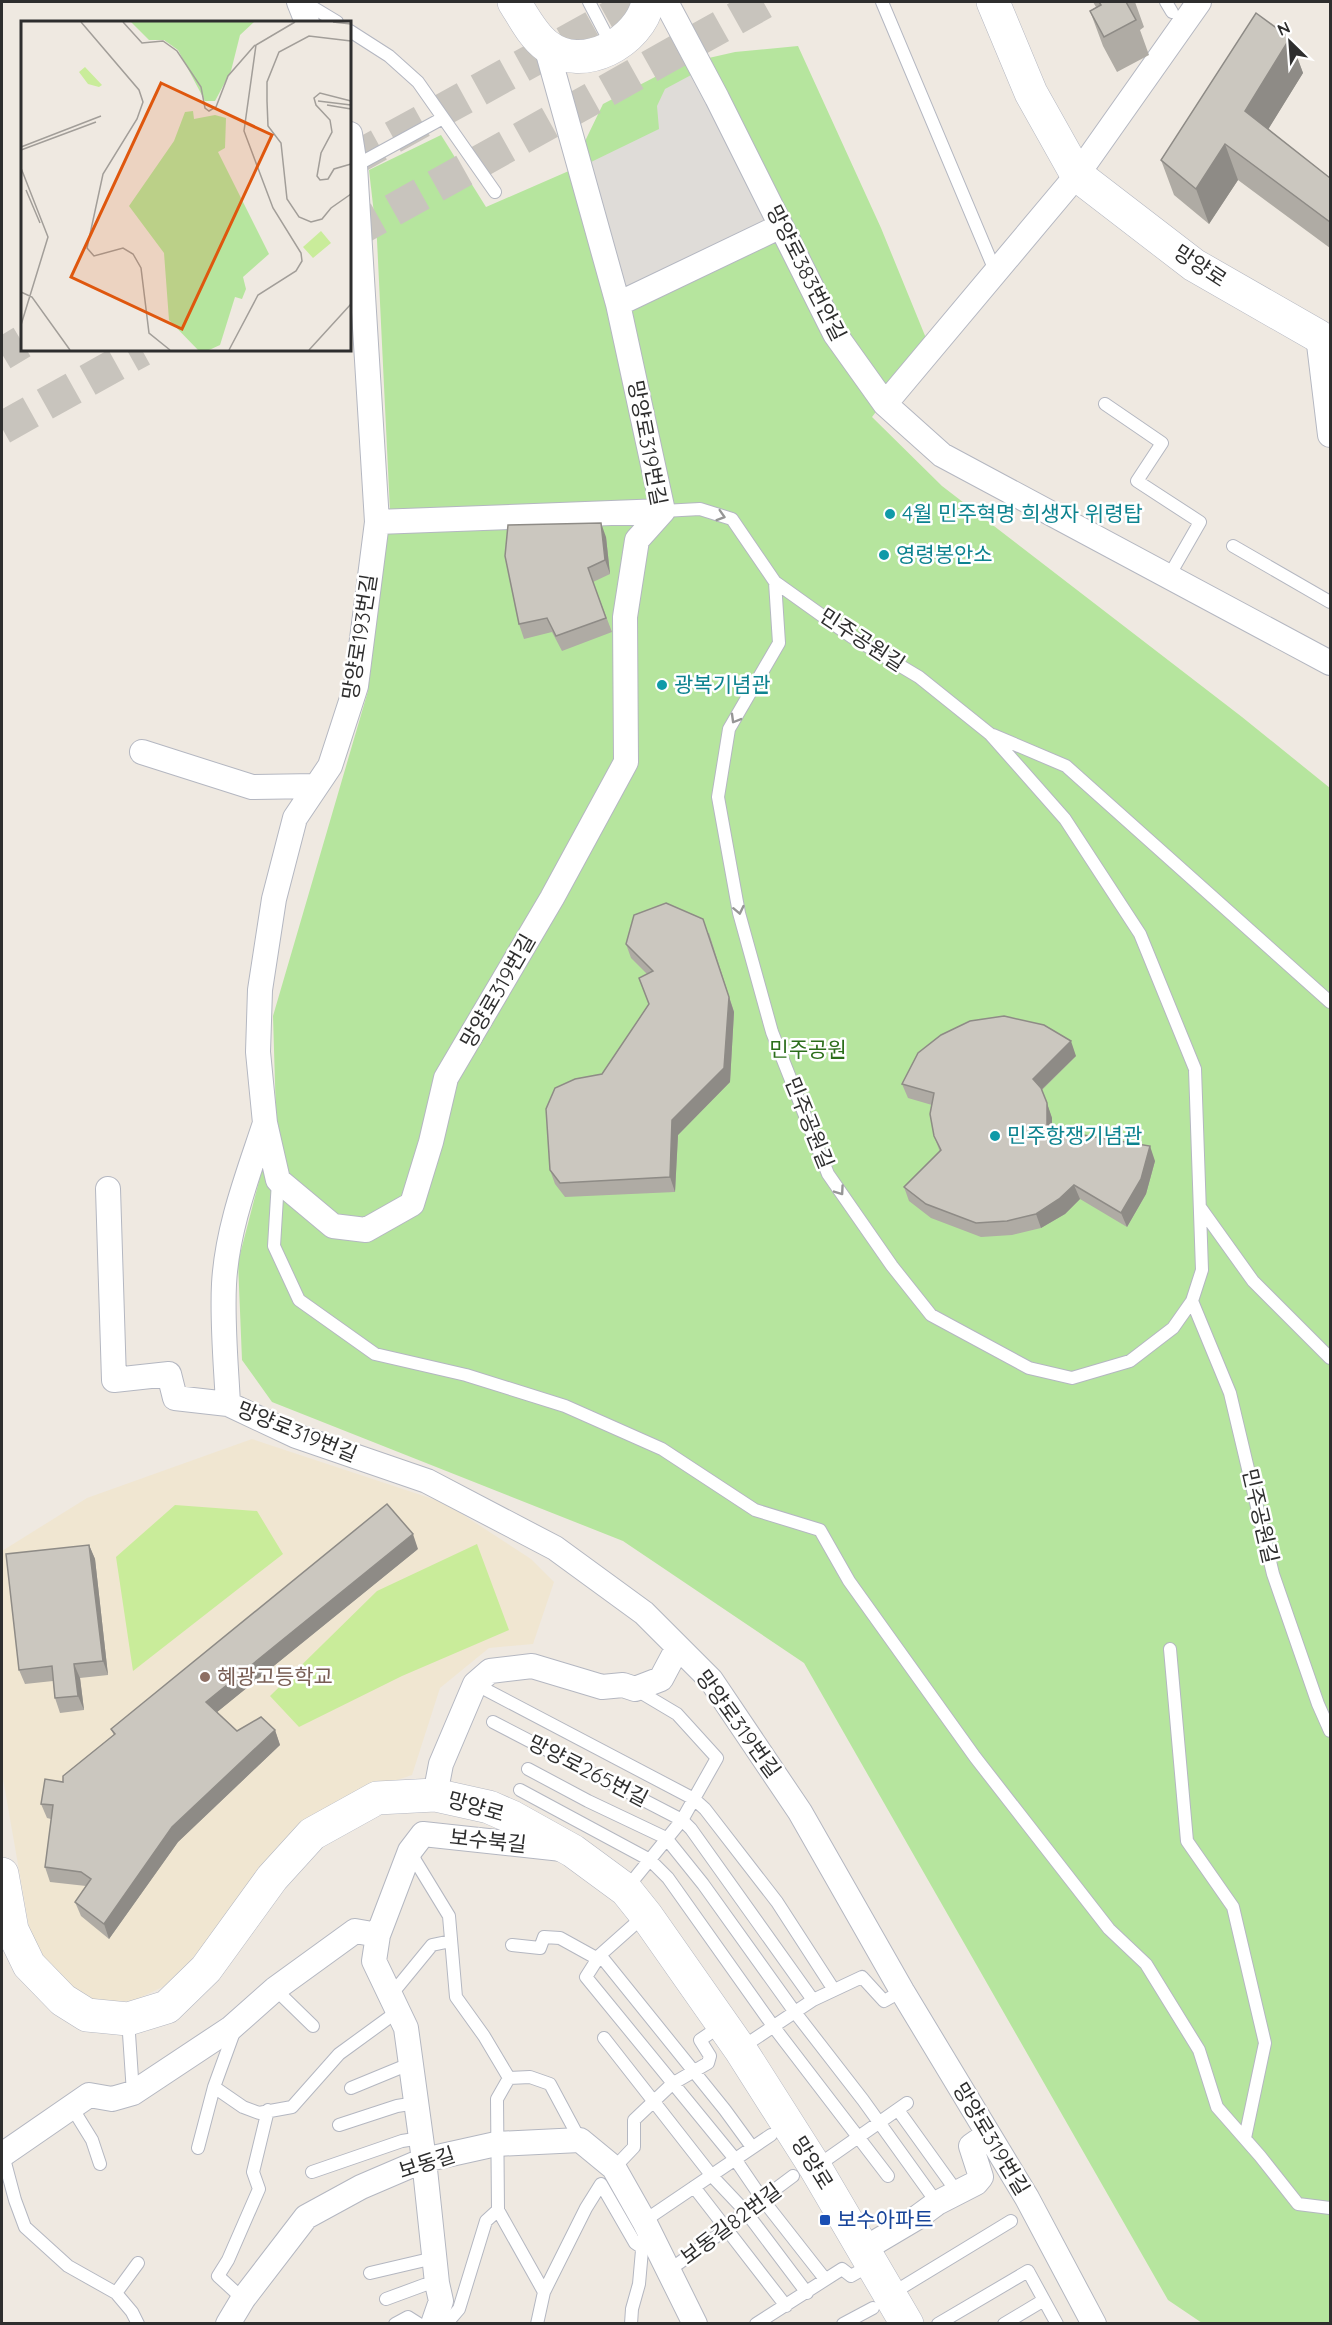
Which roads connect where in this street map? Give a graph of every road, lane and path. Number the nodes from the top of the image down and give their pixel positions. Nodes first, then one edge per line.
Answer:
1 (299, 2) edge
2 (304, 2) edge
3 (514, 2) edge
4 (589, 2) edge
5 (648, 2) edge
6 (666, 2) edge
7 (882, 2) edge
8 (993, 2) edge
9 (1199, 2) edge
10 (307, 21) edge
11 (335, 21) edge
12 (351, 31) edge
13 (546, 46) junction
14 (613, 47) junction
15 (443, 118) junction
16 (351, 140) edge
17 (355, 166) junction
18 (1077, 175) junction
19 (495, 192) dead end
20 (781, 226) junction
21 (996, 273) junction
22 (618, 304) junction
23 (1324, 341) edge
24 (885, 404) junction
25 (1105, 404) dead end
26 (1330, 435) edge
27 (663, 511) junction
28 (377, 522) junction
29 (1233, 546) dead end
30 (1169, 576) junction
31 (775, 582) junction
32 (1330, 602) edge
33 (1330, 663) edge
34 (990, 734) junction
35 (142, 752) dead end
36 (316, 786) junction
37 (1330, 1002) edge
38 (265, 1123) junction
39 (278, 1180) junction
40 (108, 1189) dead end
41 (1200, 1206) junction
42 (1192, 1301) junction
43 (1330, 1358) edge
44 (228, 1404) junction
45 (678, 1647) junction
46 (1170, 1649) dead end
47 (475, 1684) junction
48 (635, 1689) junction
49 (493, 1722) dead end
50 (1330, 1731) edge
51 (528, 1769) dead end
52 (520, 1790) dead end
53 (435, 1795) junction
54 (694, 1799) junction
55 (682, 1820) junction
56 (666, 1838) junction
57 (410, 1851) junction
58 (573, 1851) junction
59 (650, 1860) junction
60 (2, 1874) edge
61 (636, 1902) junction
62 (378, 1935) junction
63 (451, 1941) junction
64 (512, 1945) dead end
65 (599, 1957) junction
66 (275, 1989) junction
67 (834, 1990) junction
68 (902, 1991) junction
69 (813, 2000) junction
70 (394, 2003) junction
71 (794, 2011) junction
72 (128, 2019) junction
73 (313, 2026) dead end
74 (773, 2026) junction
75 (231, 2028) junction
76 (731, 2037) junction
77 (604, 2038) dead end
78 (411, 2066) junction
79 (693, 2071) junction
80 (509, 2078) junction
81 (672, 2084) junction
82 (214, 2087) junction
83 (351, 2088) dead end
84 (133, 2093) junction
85 (654, 2101) junction
86 (416, 2103) junction
87 (71, 2106) junction
88 (268, 2110) junction
89 (879, 2121) junction
90 (339, 2125) dead end
91 (988, 2134) junction
92 (771, 2135) dead end
93 (858, 2137) junction
94 (1245, 2138) junction
95 (580, 2140) junction
96 (496, 2144) junction
97 (752, 2147) junction
98 (198, 2148) dead end
99 (422, 2149) junction
100 (2, 2155) edge
101 (735, 2159) junction
102 (100, 2164) dead end
103 (614, 2168) junction
104 (804, 2171) junction
105 (312, 2172) dead end
106 (712, 2176) junction
107 (888, 2176) dead end
108 (694, 2187) junction
109 (947, 2198) junction
110 (763, 2200) junction
111 (1330, 2208) edge
112 (498, 2210) junction
113 (746, 2212) junction
114 (1011, 2221) dead end
115 (726, 2226) junction
116 (644, 2231) junction
117 (869, 2256) junction
118 (434, 2258) junction
119 (138, 2262) dead end
120 (668, 2271) junction
121 (370, 2273) dead end
122 (825, 2279) junction
123 (436, 2283) junction
124 (544, 2292) junction
125 (116, 2293) junction
126 (807, 2293) junction
127 (243, 2299) junction
128 (386, 2299) dead end
129 (1044, 2300) junction
130 (882, 2301) junction
131 (786, 2306) junction
132 (429, 2322) edge
133 (538, 2323) edge
134 (138, 2324) edge
135 (228, 2324) edge
136 (395, 2324) edge
137 (631, 2324) edge
138 (695, 2324) edge
139 (756, 2324) edge
140 (843, 2324) edge
141 (907, 2324) edge
142 (938, 2324) edge
143 (1004, 2324) edge
144 (1057, 2324) edge
145 (1094, 2324) edge

1 - 10 street
2 - 11 lane
3 - 13 main road
4 - 14 lane
5 - 14 main road
6 - 20 street, 망양로383번안길
7 - 21 lane
8 - 18 main road, 망양로
9 - 18 street
12 - 15 lane
13 - 14 main road
13 - 22 street, 망양로319번길
15 - 17 lane
15 - 19 lane
16 - 17 street, 망양로193번길
17 - 28 street, 망양로193번길
18 - 21 street
18 - 23 main road, 망양로
20 - 22 street
20 - 24 street, 망양로383번안길
21 - 24 street
22 - 27 street, 망양로319번길
23 - 26 street
24 - 30 street, 망양로383번안길
25 - 30 lane
27 - 28 street
27 -> 31 lane, 민주공원길
27 - 39 street, 망양로319번길
28 - 36 street, 망양로193번길
29 - 32 lane
30 - 33 street, 망양로383번안길
31 - 34 lane, 민주공원길
31 -> 42 lane, 민주공원길
34 - 37 lane
34 - 41 lane, 민주공원길
35 - 36 street
36 - 38 street, 망양로193번길
38 - 39 street
38 - 44 street, 망양로319번길
39 - 94 lane
40 - 44 street
41 - 42 lane, 민주공원길
41 - 43 lane
42 - 50 lane, 민주공원길
44 - 45 street, 망양로319번길
45 - 48 street
45 - 68 street, 망양로319번길
46 - 94 lane
47 - 48 street
47 - 53 street
47 - 54 lane, 망양로265번길
48 - 54 lane
49 - 55 lane, 망양로265번길
51 - 56 lane, 망양로265번길
52 - 59 lane
53 - 58 main road, 망양로
53 - 72 main road, 망양로
54 - 55 lane
54 - 67 lane, 망양로265번길
55 - 56 lane
55 - 69 lane, 망양로265번길
56 - 59 lane
56 - 71 lane, 망양로265번길
57 - 58 street, 보수북길
57 - 62 street
57 - 63 lane
58 - 61 main road, 망양로
59 - 61 lane
59 - 74 lane
60 - 72 main road, 망양로
61 - 65 lane
61 - 76 main road, 망양로
62 - 66 street
62 - 70 street
63 - 70 lane
63 - 80 lane
64 - 65 lane
65 - 79 lane
65 - 81 lane
66 - 73 lane
66 - 75 street
67 - 68 lane
67 - 69 lane
68 - 91 street, 망양로319번길
69 - 71 lane
70 - 78 street
70 - 88 lane
71 - 74 lane
71 - 89 lane, 망양로265번길
72 - 84 lane
74 - 76 lane
74 - 93 lane
75 - 82 lane
75 - 84 street
76 - 79 lane
76 - 104 main road, 망양로
77 - 85 lane
78 - 83 lane
78 - 86 street
79 - 81 lane
79 - 97 lane
80 - 95 lane
80 - 96 lane
81 - 85 lane
81 - 101 lane
82 - 88 lane
82 - 98 lane
84 - 87 street
85 - 103 lane
85 - 106 lane
86 - 90 lane
86 - 99 street
87 - 100 street
87 - 102 lane
88 - 127 lane
89 - 93 lane, 보동길82번길
89 - 109 lane, 망양로265번길
89 - 109 lane, 보동길82번길
91 - 109 street
91 - 145 street, 망양로319번길
92 - 97 lane
93 - 104 lane, 보동길82번길
93 - 107 lane
94 - 111 lane
95 - 96 street, 보동길
95 - 103 street
96 - 99 street, 보동길
96 - 112 lane
97 - 101 lane
99 - 105 lane
99 - 118 street
99 - 127 street, 보동길
100 - 125 lane
101 - 106 lane
101 - 110 lane
103 - 116 street
104 - 110 lane, 보동길82번길
104 - 117 main road, 망양로
106 - 108 lane
106 - 113 lane
108 - 115 lane
108 - 116 lane
109 - 117 street
110 - 113 lane, 보동길82번길
110 - 122 lane
112 - 124 lane
112 - 132 lane
113 - 115 lane, 보동길82번길
113 - 126 lane
114 - 130 lane
115 - 120 lane, 보동길82번길
115 - 131 lane
116 - 120 street
116 - 124 lane
116 - 137 lane
117 - 122 lane
117 - 130 main road, 망양로
118 - 121 lane
118 - 123 street
119 - 125 lane
120 - 138 street
122 - 126 lane
123 - 128 lane
123 - 132 street
124 - 133 lane
125 - 134 lane
126 - 131 lane
127 - 135 street, 보동길
129 - 142 lane
129 - 143 lane
129 - 144 lane
130 - 140 lane
130 - 141 main road, 망양로
131 - 139 lane
132 - 136 lane

